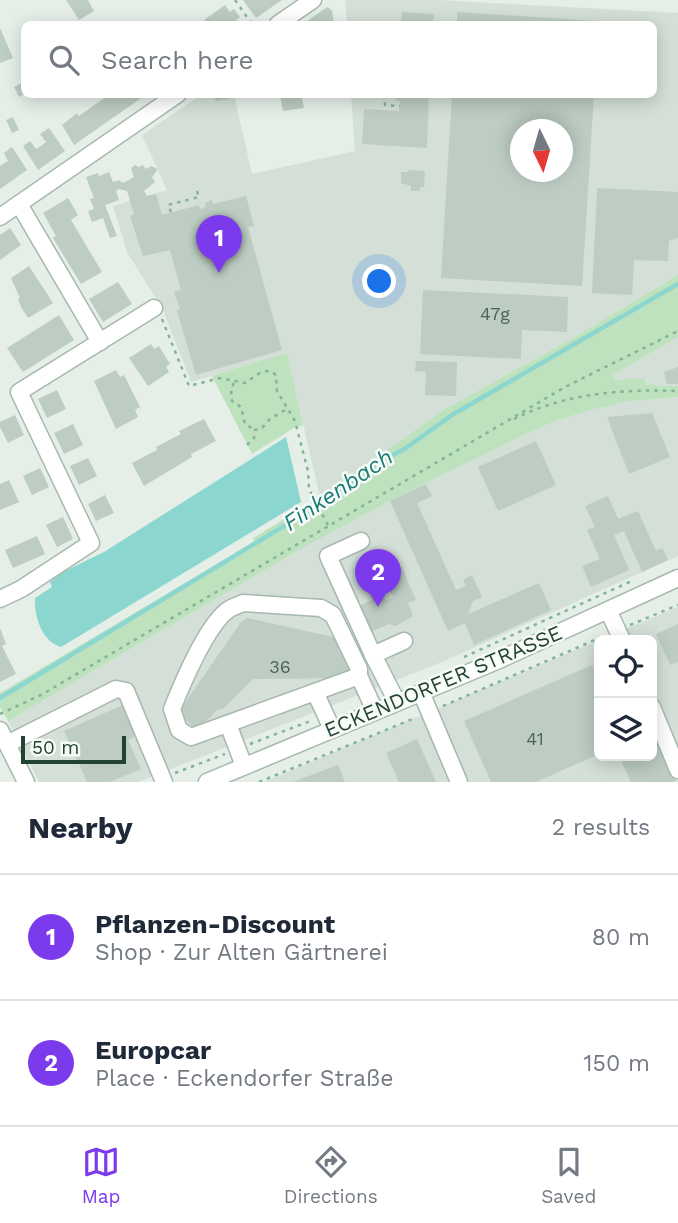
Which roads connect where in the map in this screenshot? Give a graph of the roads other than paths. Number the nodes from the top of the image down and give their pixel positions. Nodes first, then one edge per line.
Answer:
1 (313, 0) edge
2 (282, 21) edge
3 (172, 98) edge
4 (19, 204) junction
5 (0, 217) edge
6 (154, 308) road end
7 (100, 342) junction
8 (362, 541) dead end
9 (678, 578) edge
10 (0, 599) edge
11 (608, 610) junction
12 (620, 635) edge
13 (404, 641) dead end
14 (373, 655) junction
15 (359, 676) junction
16 (315, 692) junction
17 (421, 692) junction
18 (397, 702) junction
19 (375, 711) junction
20 (657, 718) edge
21 (328, 722) junction
22 (228, 724) junction
23 (3, 737) edge
24 (244, 766) junction
25 (678, 770) edge
26 (163, 780) edge
27 (26, 782) edge
28 (207, 782) edge
29 (459, 782) edge

1 - 2 street
3 - 4 street
4 - 5 street
4 - 7 street
6 - 7 street
7 - 10 street
8 - 14 street
9 - 11 street, ECKENDORFER STRASSE
11 - 12 street
11 - 17 street, ECKENDORFER STRASSE
13 - 14 street
14 - 18 street
15 - 16 street
15 - 19 street
15 - 22 street
16 - 21 street
16 - 22 street
17 - 18 street, ECKENDORFER STRASSE
17 - 29 street
18 - 19 street, ECKENDORFER STRASSE
19 - 21 street, ECKENDORFER STRASSE
20 - 25 street
21 - 24 street, ECKENDORFER STRASSE
22 - 24 street
23 - 26 street
23 - 27 street
24 - 28 street, ECKENDORFER STRASSE

